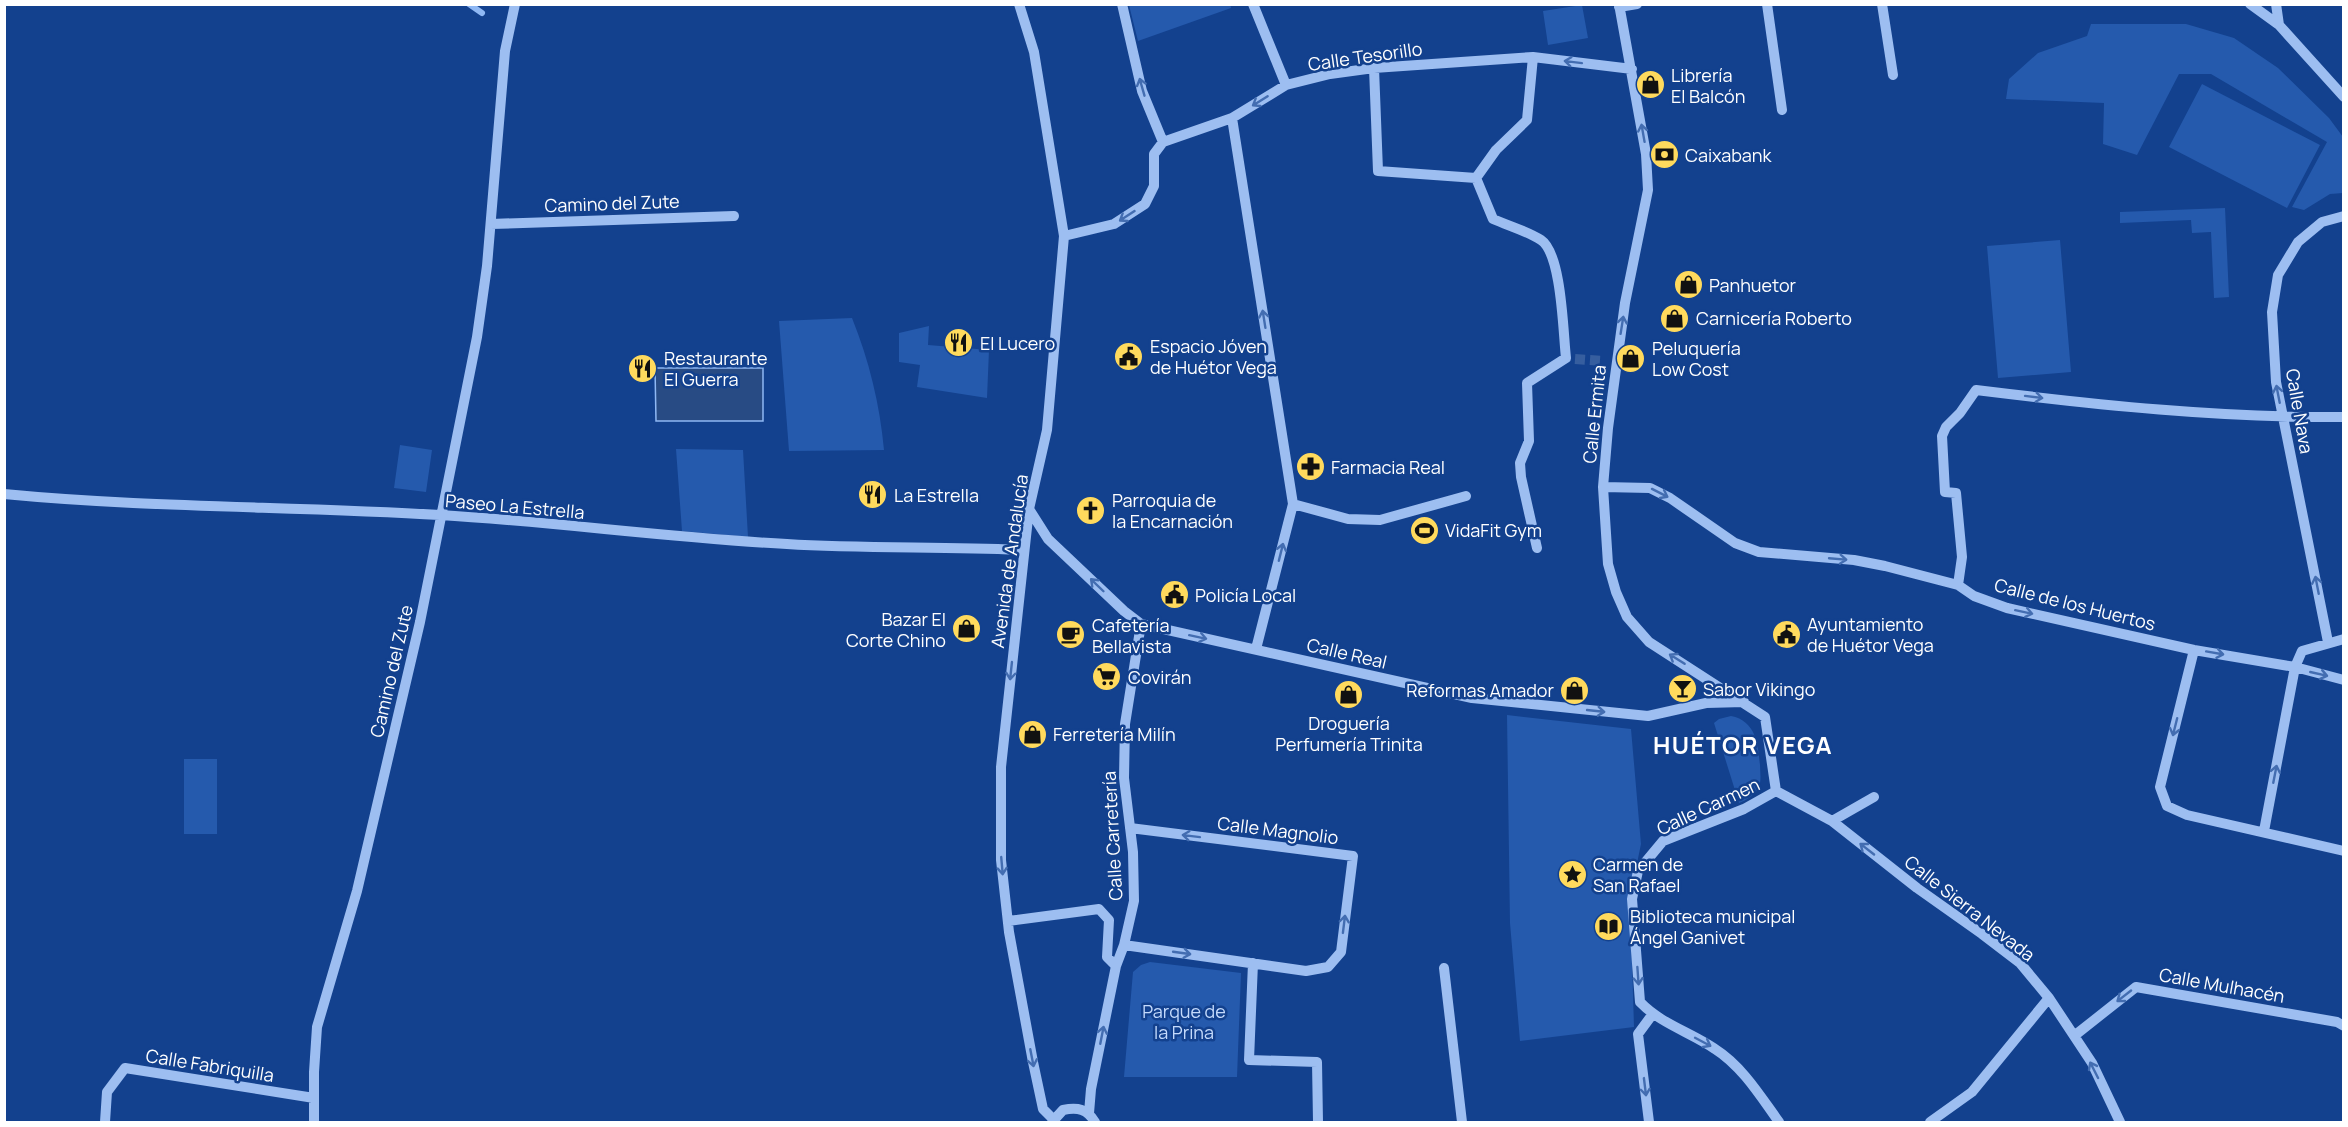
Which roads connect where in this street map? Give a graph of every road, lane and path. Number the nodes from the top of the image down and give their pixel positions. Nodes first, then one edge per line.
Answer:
1 (515, 4) edge
2 (1019, 4) edge
3 (1122, 4) edge
4 (1253, 4) edge
5 (1637, 4) edge
6 (1767, 4) edge
7 (1882, 4) edge
8 (2250, 4) edge
9 (2276, 4) edge
10 (1619, 6) edge
11 (2279, 25) junction
12 (1533, 57) junction
13 (1374, 68) junction
14 (1632, 69) junction
15 (1893, 75) dead end
16 (1286, 85) junction
17 (2343, 97) edge
18 (1782, 110) dead end
19 (1232, 118) junction
20 (1163, 142) junction
21 (1476, 178) junction
22 (734, 216) dead end
23 (2343, 216) edge
24 (491, 224) junction
25 (1064, 237) junction
26 (1603, 361) tunnel mouth
27 (1616, 362) junction
28 (2343, 417) edge
29 (2283, 418) junction
30 (1603, 487) junction
31 (4, 494) edge
32 (1466, 496) dead end
33 (1293, 504) junction
34 (1029, 509) junction
35 (441, 515) junction
36 (1537, 548) dead end
37 (1023, 550) junction
38 (1958, 585) junction
39 (1141, 624) junction
40 (2343, 639) edge
41 (2328, 642) junction
42 (1256, 650) junction
43 (2194, 650) junction
44 (2295, 667) junction
45 (1709, 680) junction
46 (2343, 680) edge
47 (1744, 702) junction
48 (1706, 703) junction
49 (1776, 791) junction
50 (1874, 797) dead end
51 (1832, 821) junction
52 (1130, 828) junction
53 (2264, 831) junction
54 (2343, 851) edge
55 (1008, 921) junction
56 (1124, 945) junction
57 (1253, 963) junction
58 (1116, 966) junction
59 (1444, 968) dead end
60 (2049, 998) junction
61 (1652, 1015) junction
62 (2343, 1026) edge
63 (2074, 1036) junction
64 (314, 1098) junction
65 (1092, 1118) edge
66 (1052, 1121) edge
67 (105, 1122) edge
68 (314, 1122) edge
69 (1318, 1122) edge
70 (1462, 1122) edge
71 (1649, 1122) edge
72 (1779, 1122) edge
73 (1930, 1122) edge
74 (2120, 1122) edge

1 - 24 street, Camino del Zute
2 - 25 street, Avenida de Andalucía
20 -> 3 street
4 - 16 street
5 - 10 street
6 - 18 street
7 - 15 street
8 - 11 street
9 - 11 street
10 - 14 street, Calle Ermita
11 - 17 street
12 - 13 street, Calle Tesorillo
14 -> 12 street, Calle Tesorillo
12 - 21 street
13 - 16 street, Calle Tesorillo
13 - 21 street
27 -> 14 street, Calle Ermita
16 -> 19 street, Calle Tesorillo
19 - 20 street, Calle Tesorillo
33 -> 19 street
20 -> 25 street
21 - 36 street
22 - 24 street, Camino del Zute
29 -> 23 street, Calle Nava
24 - 35 street, Camino del Zute
25 - 34 street, Avenida de Andalucía
26 - 27 street
27 - 30 street, Calle Ermita
28 - 29 street
38 -> 29 street
41 -> 29 street, Calle Nava
30 -> 38 street, Calle de los Huertos
45 -> 30 street, Calle Ermita
31 - 35 street, Paseo La Estrella
32 - 33 street
42 -> 33 street
34 - 37 street, Avenida de Andalucía
39 -> 34 street, Calle Real
35 - 37 street, Paseo La Estrella
35 - 64 street, Camino del Zute
37 -> 55 street, Avenida de Andalucía
38 -> 43 street, Calle de los Huertos
39 -> 42 street, Calle Real
39 - 52 street, Calle Carretería
40 - 41 street
41 - 44 street
42 -> 48 street, Calle Real
43 -> 44 street, Calle de los Huertos
43 -> 53 street
44 -> 46 street, Calle de los Huertos
53 -> 44 street
45 - 47 street, Calle Ermita
45 - 48 street
47 - 48 street, Calle Real
47 - 49 street, Calle Ermita
49 - 51 street, Calle Sierra Nevada
49 -> 61 street, Calle Carmen
50 - 51 street
60 -> 51 street, Calle Sierra Nevada
52 - 56 street, Calle Carretería
57 -> 52 street, Calle Magnolio
53 - 54 street
55 - 58 street
55 -> 66 street, Avenida de Andalucía
56 -> 57 street, Calle Magnolio
56 - 58 street, Calle Carretería
57 - 69 street
65 -> 58 street, Calle Carretería
59 - 70 street
60 - 63 street, Calle Sierra Nevada
60 - 73 street
61 -> 71 street
61 -> 72 street
62 -> 63 street, Calle Mulhacén
74 -> 63 street, Calle Sierra Nevada
64 - 67 street, Calle Fabriquilla
64 - 68 street, Camino del Zute
65 - 66 street

